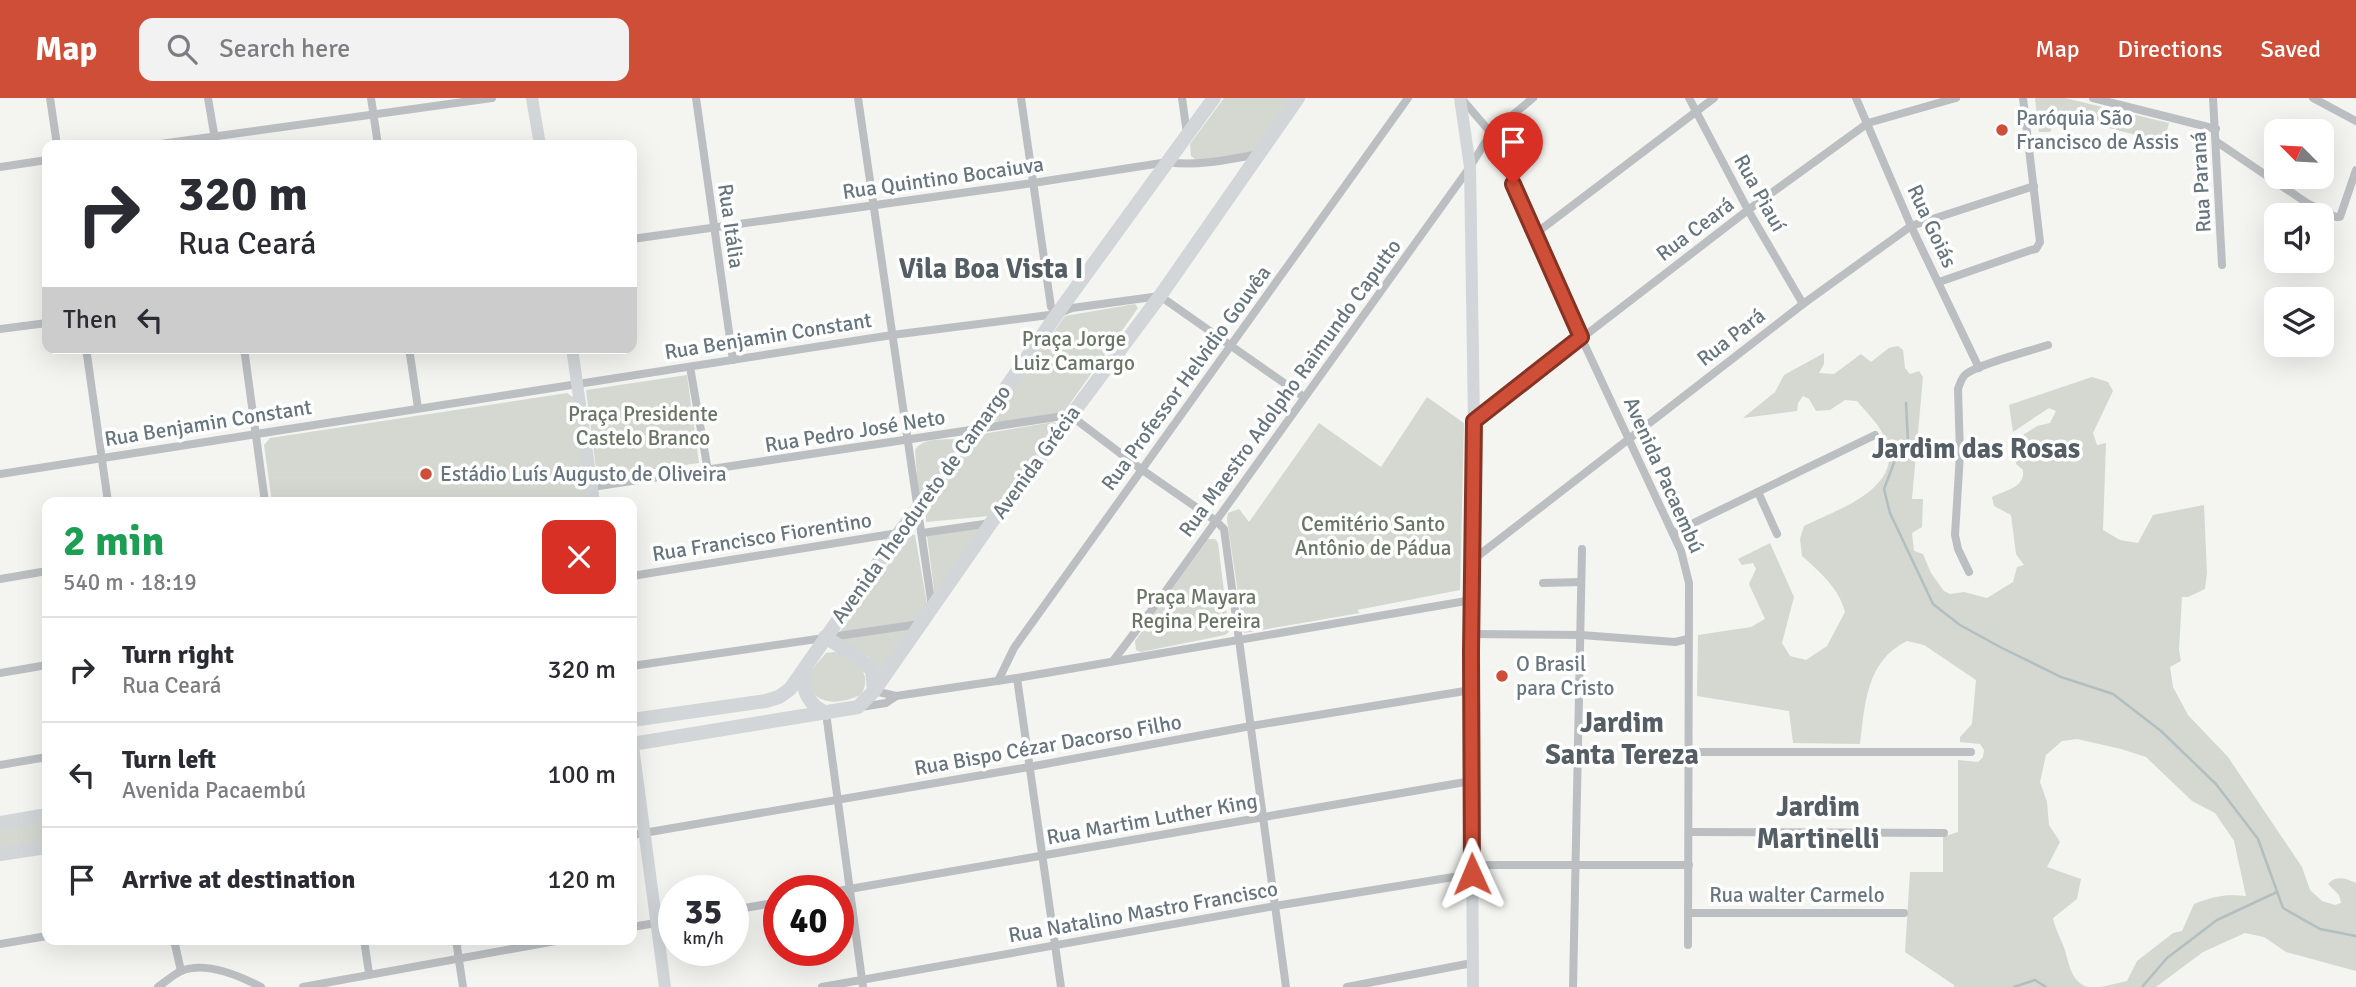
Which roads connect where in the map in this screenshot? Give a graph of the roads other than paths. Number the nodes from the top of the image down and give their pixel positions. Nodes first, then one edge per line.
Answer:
1 (50, 98) edge
2 (208, 98) edge
3 (371, 98) edge
4 (492, 98) edge
5 (532, 98) edge
6 (696, 98) edge
7 (858, 98) edge
8 (1021, 98) edge
9 (1182, 98) edge
10 (1214, 98) edge
11 (1298, 98) edge
12 (1408, 98) edge
13 (1460, 98) edge
14 (1533, 98) edge
15 (1689, 98) edge
16 (1714, 98) edge
17 (1856, 98) edge
18 (1956, 98) edge
19 (2023, 98) edge
20 (2093, 98) edge
21 (2213, 98) edge
22 (2313, 98) edge
23 (1697, 111) junction
24 (374, 114) junction
25 (2356, 121) edge
26 (1868, 124) junction
27 (2216, 129) junction
28 (1187, 134) junction
29 (1491, 134) junction
30 (56, 140) edge
31 (215, 140) edge
32 (221, 140) edge
33 (377, 140) edge
34 (539, 140) edge
35 (2217, 142) junction
36 (1259, 154) junction
37 (42, 161) edge
38 (1168, 162) junction
39 (0, 167) edge
40 (1470, 167) junction
41 (2356, 170) edge
42 (1034, 183) junction
43 (2034, 186) junction
44 (873, 205) junction
45 (1748, 210) junction
46 (1911, 226) junction
47 (713, 228) junction
48 (1535, 234) junction
49 (637, 238) edge
50 (2222, 265) dead end
51 (1939, 282) junction
52 (1160, 296) junction
53 (1803, 304) junction
54 (1057, 314) junction
55 (42, 324) edge
56 (0, 329) edge
57 (892, 335) junction
58 (1581, 337) junction
59 (1231, 344) junction
60 (2048, 345) dead end
61 (87, 354) edge
62 (245, 354) edge
63 (410, 354) edge
64 (573, 354) edge
65 (733, 359) junction
66 (690, 367) junction
67 (1979, 368) junction
68 (577, 382) junction
69 (1304, 397) junction
70 (418, 408) junction
71 (1070, 415) junction
72 (1474, 421) junction
73 (976, 431) junction
74 (256, 434) junction
75 (1875, 435) dead end
76 (1629, 439) junction
77 (908, 441) junction
78 (101, 457) junction
79 (1141, 470) junction
80 (708, 471) junction
81 (0, 474) edge
82 (592, 487) junction
83 (1758, 492) junction
84 (107, 497) edge
85 (264, 497) edge
86 (593, 497) edge
87 (918, 510) junction
88 (1216, 521) junction
89 (991, 523) junction
90 (899, 533) junction
91 (922, 533) junction
92 (1673, 533) junction
93 (1777, 534) dead end
94 (1582, 550) dead end
95 (1474, 559) junction
96 (42, 572) edge
97 (1969, 572) dead end
98 (637, 575) edge
99 (0, 579) edge
100 (1581, 582) junction
101 (1543, 583) dead end
102 (1472, 600) junction
103 (932, 607) junction
104 (920, 624) junction
105 (1471, 634) junction
106 (1581, 635) junction
107 (825, 637) junction
108 (1688, 639) junction
109 (1238, 640) junction
110 (1113, 661) junction
111 (637, 665) edge
112 (42, 666) edge
113 (0, 673) edge
114 (803, 673) junction
115 (1017, 678) junction
116 (998, 681) junction
117 (1471, 690) junction
118 (874, 691) junction
119 (896, 696) junction
120 (858, 707) junction
121 (826, 713) junction
122 (637, 719) edge
123 (1251, 726) junction
124 (637, 741) edge
125 (1689, 752) junction
126 (1971, 752) dead end
127 (42, 758) edge
128 (0, 765) edge
129 (1030, 767) junction
130 (1471, 781) junction
131 (837, 800) junction
132 (42, 816) edge
133 (1263, 817) junction
134 (0, 823) edge
135 (1689, 832) junction
136 (1944, 832) dead end
137 (637, 834) edge
138 (42, 848) edge
139 (0, 854) edge
140 (1044, 856) junction
141 (1576, 864) junction
142 (1689, 865) junction
143 (1471, 869) junction
144 (847, 875) edge
145 (854, 889) edge
146 (1275, 906) junction
147 (1689, 913) junction
148 (1905, 913) dead end
149 (655, 923) junction
150 (658, 923) edge
151 (854, 926) edge
152 (637, 927) edge
153 (42, 937) edge
154 (0, 944) edge
155 (175, 945) edge
156 (365, 945) edge
157 (457, 945) edge
158 (532, 945) edge
159 (1688, 945) dead end
160 (1055, 946) junction
161 (458, 958) junction
162 (1472, 963) junction
163 (180, 971) junction
164 (369, 973) junction
165 (862, 983) edge
166 (158, 987) edge
167 (261, 987) edge
168 (303, 987) edge
169 (463, 987) edge
170 (664, 987) edge
171 (822, 987) edge
172 (1061, 987) edge
173 (1286, 987) edge
174 (1347, 987) edge
175 (1473, 987) edge
176 (1573, 987) edge

1 - 30 street
2 - 31 street
3 - 24 street
4 - 24 street
5 - 34 street
6 - 47 street, Rua Itália
7 - 44 street
8 - 42 street
9 - 28 street
10 - 28 main road, Avenida Theodureto de Camargo
11 - 36 main road, Avenida Grécia
12 - 59 street, Rua Professor Helvidio Gouvêa
13 - 29 street, Avenida Pacaembú
13 - 40 street
14 - 29 street, Rua Maestro Adolpho Raimundo Caputto
15 - 23 street, Rua Piauí
16 - 23 street
17 - 26 street, Rua Goiás
18 - 26 street, Rua Ceará
19 - 43 street
20 - 27 street
21 - 27 street, Rua Paraná
22 - 25 street
23 - 45 street, Rua Piauí
23 - 48 street
24 - 32 street
24 - 33 street
26 - 45 street, Rua Ceará
26 - 46 street, Rua Goiás
27 - 35 street, Rua Paraná
28 - 38 main road, Avenida Theodureto de Camargo
29 - 40 street, Rua Maestro Adolpho Raimundo Caputto
29 - 48 street, Avenida Pacaembú
35 - 41 street
35 - 50 street, Rua Paraná
36 - 38 street, Rua Quintino Bocaiuva
36 - 52 main road, Avenida Grécia
37 - 39 street
38 - 42 street, Rua Quintino Bocaiuva
38 - 54 main road, Avenida Theodureto de Camargo
40 - 69 street, Rua Maestro Adolpho Raimundo Caputto
40 - 72 street
42 - 44 street, Rua Quintino Bocaiuva
42 - 54 street
43 - 46 street, Rua Pará
43 - 51 street
44 - 47 street, Rua Quintino Bocaiuva
44 - 57 street
45 - 53 street, Rua Piauí
45 - 58 street, Rua Ceará
46 - 51 street, Rua Goiás
46 - 53 street, Rua Pará
47 - 49 street, Rua Quintino Bocaiuva
47 - 65 street, Rua Itália
48 - 58 street, Avenida Pacaembú
51 - 67 street, Rua Goiás
52 - 54 street, Rua Benjamin Constant
52 - 59 street
52 - 71 main road, Avenida Grécia
53 - 76 street, Rua Pará
54 - 57 street, Rua Benjamin Constant
54 - 73 main road, Avenida Theodureto de Camargo
55 - 56 street
57 - 65 street, Rua Benjamin Constant
57 - 77 street
58 - 72 street, Rua Ceará
58 - 76 street, Avenida Pacaembú
59 - 69 street
59 - 79 street, Rua Professor Helvidio Gouvêa
60 - 67 street
61 - 78 street
62 - 74 street
63 - 70 street
64 - 68 street
65 - 66 street, Rua Benjamin Constant
66 - 68 street, Rua Benjamin Constant
66 - 80 street
67 - 97 street
68 - 70 street, Rua Benjamin Constant
68 - 82 street
69 - 88 street, Rua Maestro Adolpho Raimundo Caputto
70 - 74 street, Rua Benjamin Constant
71 - 73 street, Rua Pedro José Neto
71 - 79 street
71 - 89 main road, Avenida Grécia
72 - 95 street
73 - 77 street, Rua Pedro José Neto
73 - 87 main road, Avenida Theodureto de Camargo
74 - 78 street, Rua Benjamin Constant
74 - 85 street
75 - 83 street
76 - 92 street, Avenida Pacaembú
76 - 95 street, Rua Pará
77 - 80 street, Rua Pedro José Neto
77 - 87 street
78 - 81 street, Rua Benjamin Constant
78 - 84 street
79 - 88 street
79 - 116 street, Rua Professor Helvidio Gouvêa
80 - 82 street, Rua Pedro José Neto
82 - 86 street
83 - 92 street
83 - 93 street
87 - 90 main road, Avenida Theodureto de Camargo
87 - 91 street
88 - 109 street
88 - 110 street, Rua Maestro Adolpho Raimundo Caputto
89 - 91 street
89 - 103 main road, Avenida Grécia
90 - 98 street, Rua Francisco Fiorentino
90 - 107 main road, Avenida Theodureto de Camargo
91 - 103 street
92 - 108 street, Avenida Pacaembú
94 - 100 street
95 - 102 street
96 - 99 street
100 - 101 street
100 - 106 street
102 - 105 street
102 - 109 street
103 - 104 main road, Avenida Grécia
104 - 107 street
104 - 118 main road, Avenida Grécia
105 - 106 street
105 - 117 street
106 - 108 street
106 - 141 street
107 - 111 street
107 - 114 main road
107 - 118 main road
108 - 125 street, Avenida Pacaembú
109 - 110 street
109 - 123 street
110 - 115 street
112 - 113 street
114 - 121 main road
114 - 122 main road
115 - 116 street
115 - 129 street
116 - 119 street
117 - 123 street, Rua Bispo Cézar Dacorso Filho
117 - 130 street
118 - 119 street
118 - 120 main road
119 - 120 street
120 - 121 main road
121 - 124 main road
121 - 131 street
123 - 129 street, Rua Bispo Cézar Dacorso Filho
123 - 133 street
125 - 126 street
125 - 135 street, Avenida Pacaembú
127 - 128 street
129 - 131 street, Rua Bispo Cézar Dacorso Filho
129 - 140 street
130 - 133 street, Rua Martim Luther King
130 - 143 street
131 - 137 street, Rua Bispo Cézar Dacorso Filho
131 - 144 street
132 - 134 main road
133 - 140 street, Rua Martim Luther King
133 - 146 street
135 - 136 street
135 - 142 street, Avenida Pacaembú
137 - 149 street
138 - 139 main road
140 - 145 street, Rua Martim Luther King
140 - 160 street
141 - 142 street, Rua Natalino Mastro Francisco
141 - 143 street, Rua Natalino Mastro Francisco
141 - 176 street
142 - 147 street, Avenida Pacaembú
143 - 146 street, Rua Natalino Mastro Francisco
143 - 162 street
146 - 160 street, Rua Natalino Mastro Francisco
146 - 173 street
147 - 148 street, Rua walter Carmelo
147 - 159 street, Avenida Pacaembú
149 - 150 street
149 - 152 street
149 - 170 street
151 - 165 street
153 - 154 street
155 - 163 street
156 - 164 street
157 - 161 street
158 - 161 street
160 - 165 street, Rua Natalino Mastro Francisco
160 - 172 street
161 - 164 street
161 - 169 street
162 - 174 street
162 - 175 street
163 - 166 street
163 - 167 street
164 - 168 street
165 - 171 street, Rua Natalino Mastro Francisco

